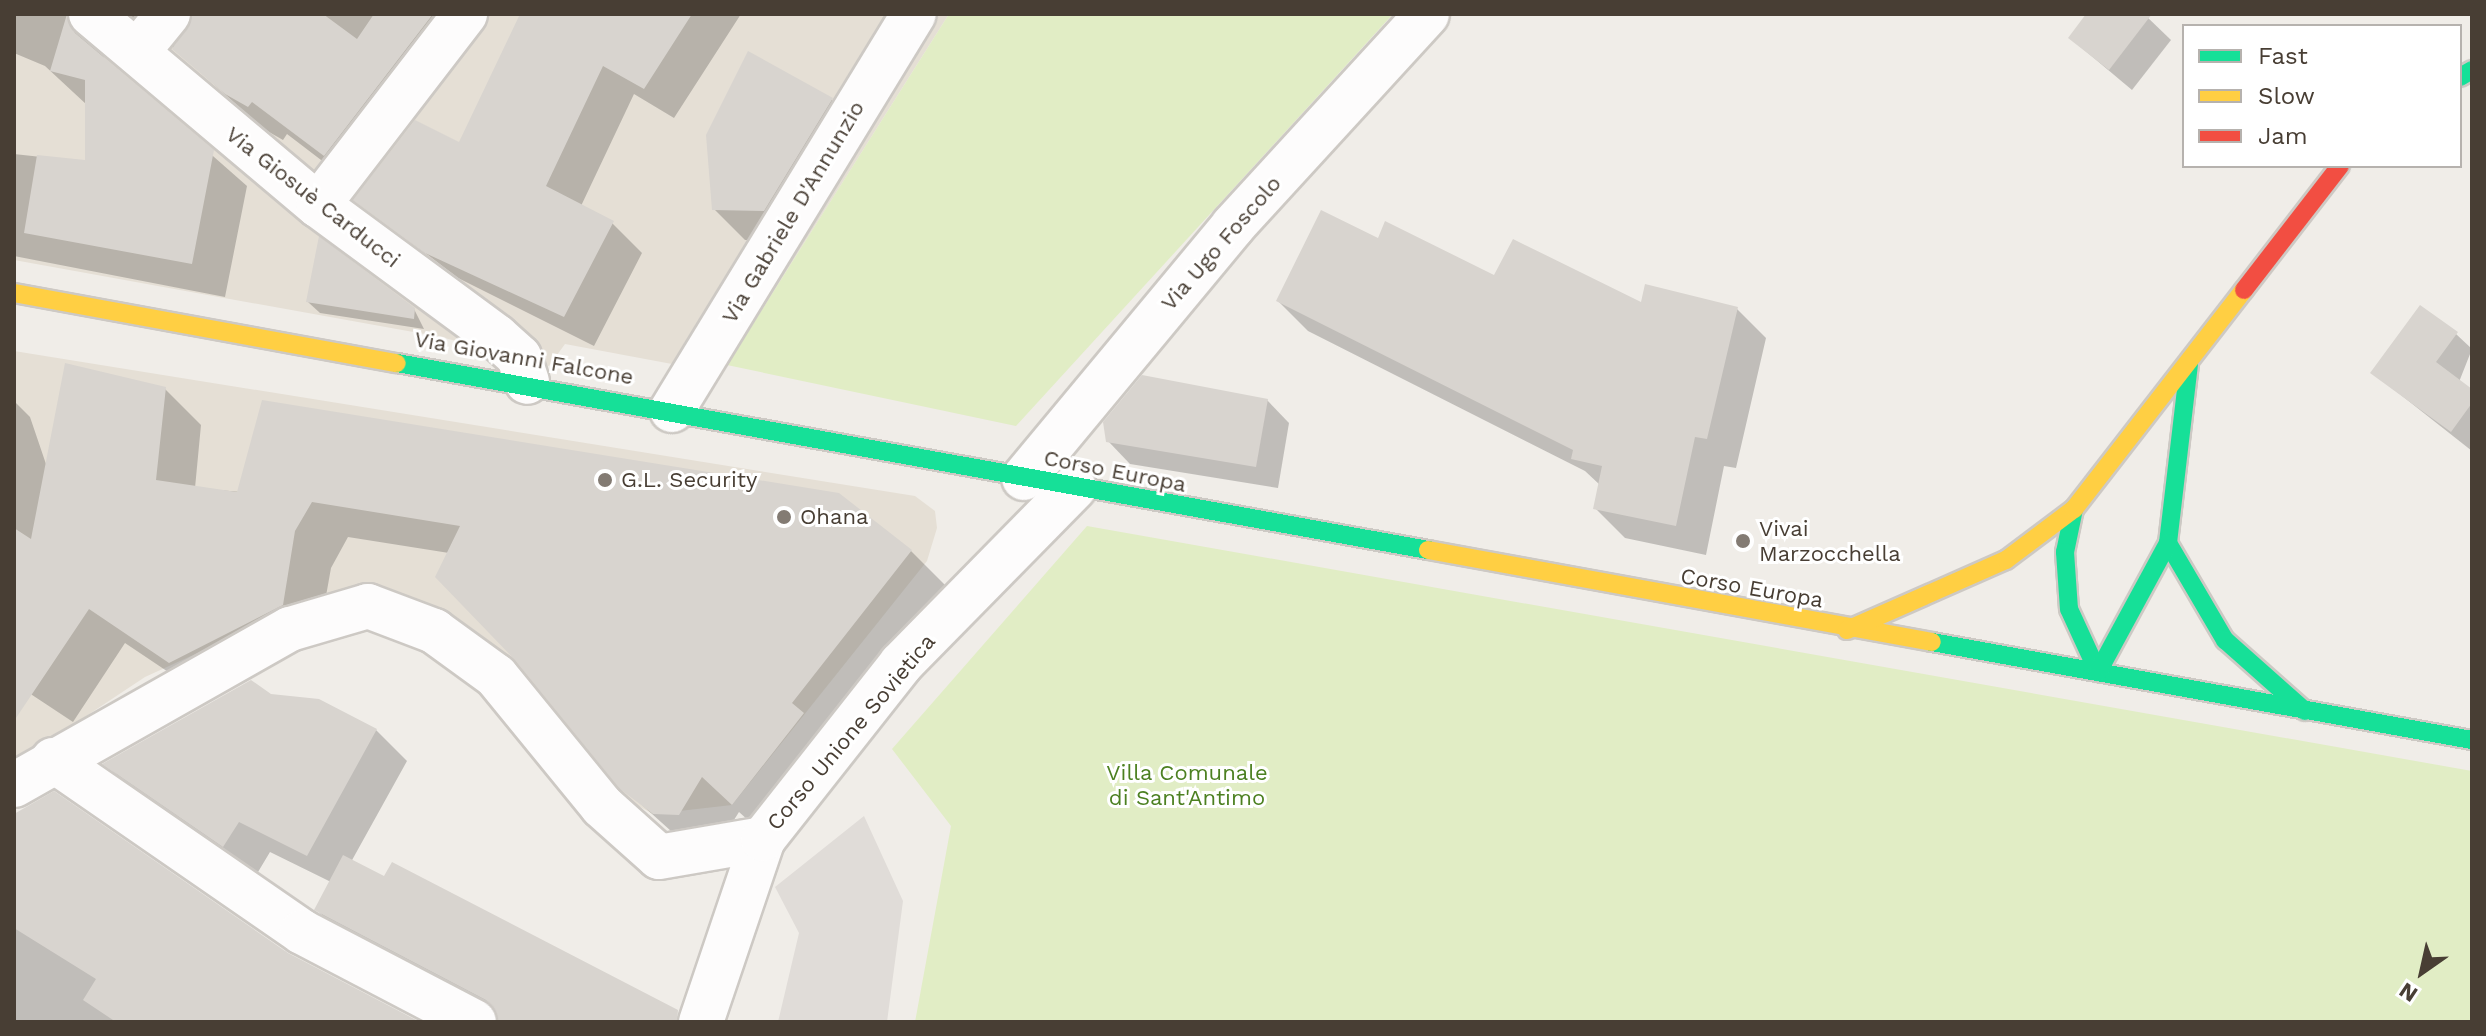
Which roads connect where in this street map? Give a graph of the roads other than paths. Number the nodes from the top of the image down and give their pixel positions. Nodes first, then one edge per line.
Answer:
1 (91, 14) edge
2 (168, 14) edge
3 (465, 14) edge
4 (914, 14) edge
5 (1427, 14) edge
6 (137, 52) junction
7 (2338, 168) edge
8 (318, 205) junction
9 (14, 293) edge
10 (2189, 364) junction
11 (527, 382) junction
12 (672, 410) junction
13 (1024, 478) junction
14 (1074, 488) junction
15 (2074, 509) junction
16 (2168, 543) junction
17 (1847, 630) junction
18 (2098, 672) junction
19 (2305, 711) junction
20 (2472, 740) edge
21 (53, 760) junction
22 (14, 785) edge
23 (763, 839) junction
24 (474, 1022) edge
25 (701, 1022) edge

1 - 6 street, Via Giosuè Carducci
2 - 6 street
3 - 8 street
4 - 12 street, Via Gabriele D'Annunzio
5 - 13 street, Via Ugo Foscolo
6 - 8 street, Via Giosuè Carducci
7 - 10 main road
8 - 11 street, Via Giosuè Carducci
9 - 11 main road, Via Giovanni Falcone
10 - 15 main road
10 - 16 main road
11 - 12 main road, Via Giovanni Falcone
12 - 13 main road, Via Giovanni Falcone
13 - 14 main road, Corso Europa
14 - 17 main road, Corso Europa
14 - 23 street, Corso Unione Sovietica
15 - 17 main road
15 - 18 main road
16 - 18 main road
16 - 19 main road
17 - 18 main road, Corso Europa
18 - 19 main road, Corso Europa
19 - 20 main road, Corso Europa
21 - 22 street
21 - 23 street
21 - 24 street
23 - 25 street, Corso Unione Sovietica

